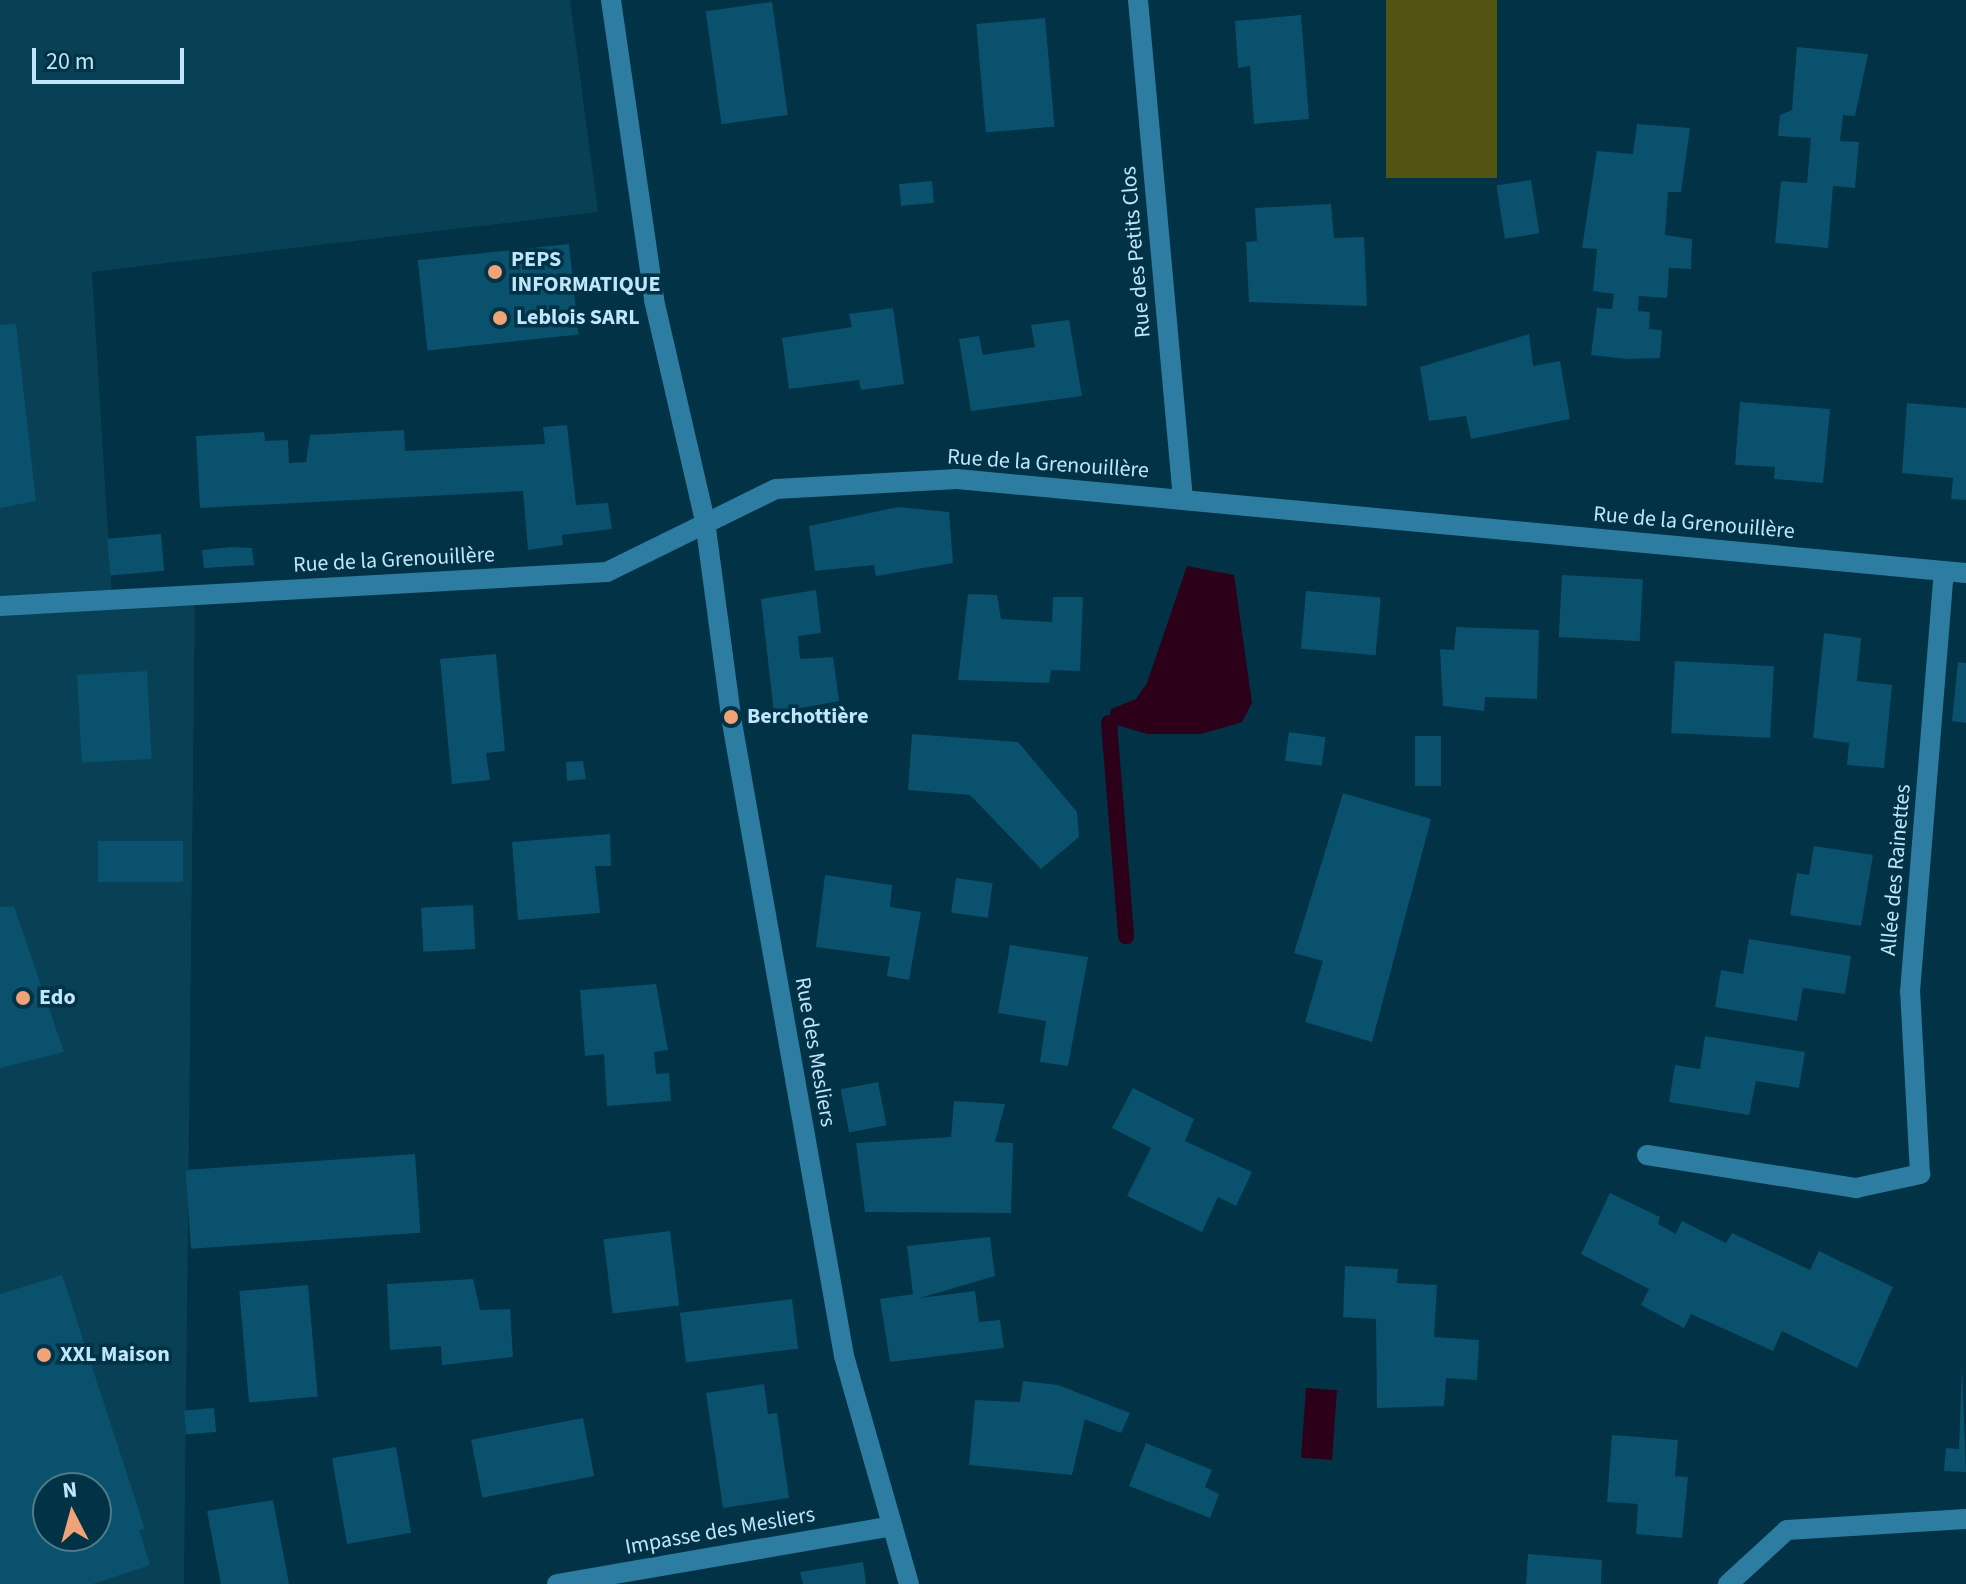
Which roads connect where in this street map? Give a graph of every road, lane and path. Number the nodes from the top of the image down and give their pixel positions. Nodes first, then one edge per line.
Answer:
1 (611, 0) edge
2 (1138, 0) edge
3 (1183, 499) junction
4 (705, 521) junction
5 (1944, 571) junction
6 (1966, 573) edge
7 (0, 606) edge
8 (1647, 1155) dead end
9 (1966, 1519) edge
10 (892, 1526) junction
11 (557, 1584) edge
12 (909, 1584) edge
13 (1728, 1584) edge

1 - 4 street, Rue des Mesliers
2 - 3 street, Rue des Petits Clos
3 - 4 street, Rue de la Grenouillère
3 - 5 street, Rue de la Grenouillère
4 - 7 street, Rue de la Grenouillère
4 - 10 street, Rue des Mesliers
5 - 6 street, Rue de la Grenouillère
5 - 8 street, Allée des Rainettes
9 - 13 street
10 - 11 street, Impasse des Mesliers
10 - 12 street, Rue des Mesliers

